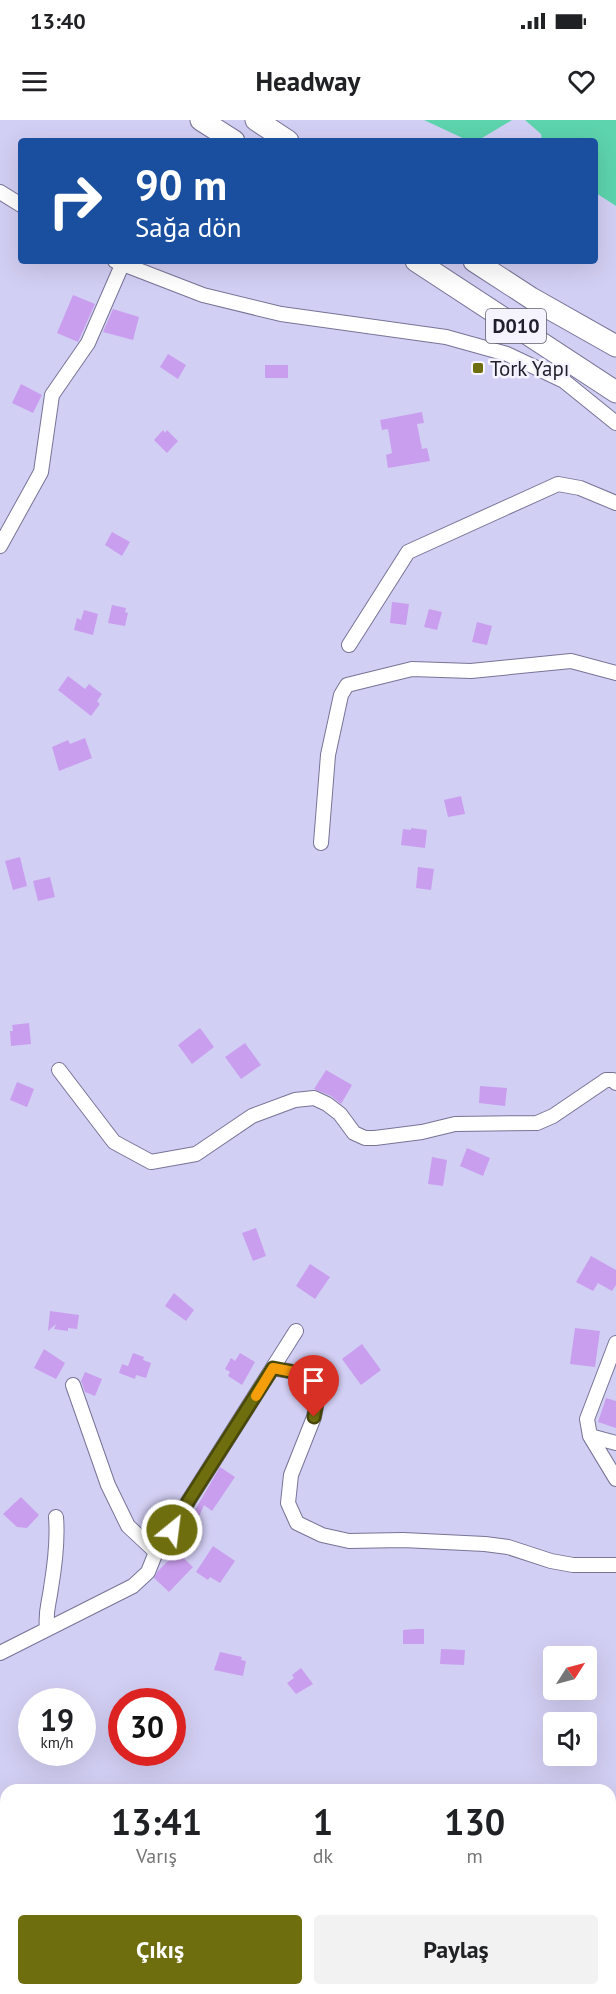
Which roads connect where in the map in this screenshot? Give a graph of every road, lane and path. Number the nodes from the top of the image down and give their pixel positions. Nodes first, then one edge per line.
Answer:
1 (201, 120) edge
2 (256, 120) edge
3 (229, 138) edge
4 (283, 138) edge
5 (0, 192) edge
6 (18, 203) edge
7 (119, 264) edge
8 (122, 264) edge
9 (421, 264) edge
10 (479, 264) edge
11 (616, 346) edge
12 (616, 392) edge
13 (616, 423) edge
14 (616, 503) edge
15 (0, 546) edge
16 (349, 645) dead end
17 (616, 674) edge
18 (321, 843) dead end
19 (59, 1070) dead end
20 (616, 1083) edge
21 (296, 1330) dead end
22 (616, 1344) edge
23 (273, 1368) junction
24 (73, 1385) dead end
25 (590, 1436) junction
26 (616, 1443) edge
27 (616, 1479) edge
28 (56, 1517) dead end
29 (156, 1552) junction
30 (616, 1565) edge
31 (47, 1629) junction
32 (0, 1653) edge

1 - 3 highway
2 - 4 highway
5 - 6 street
7 - 15 street
8 - 13 street
9 - 12 highway, D010
10 - 11 highway, D010
14 - 16 street
17 - 18 street
19 - 20 street
21 - 23 street
22 - 25 street
23 - 29 street
23 - 30 street
24 - 29 street
25 - 26 street
25 - 27 street
28 - 31 street
29 - 31 street
31 - 32 street

